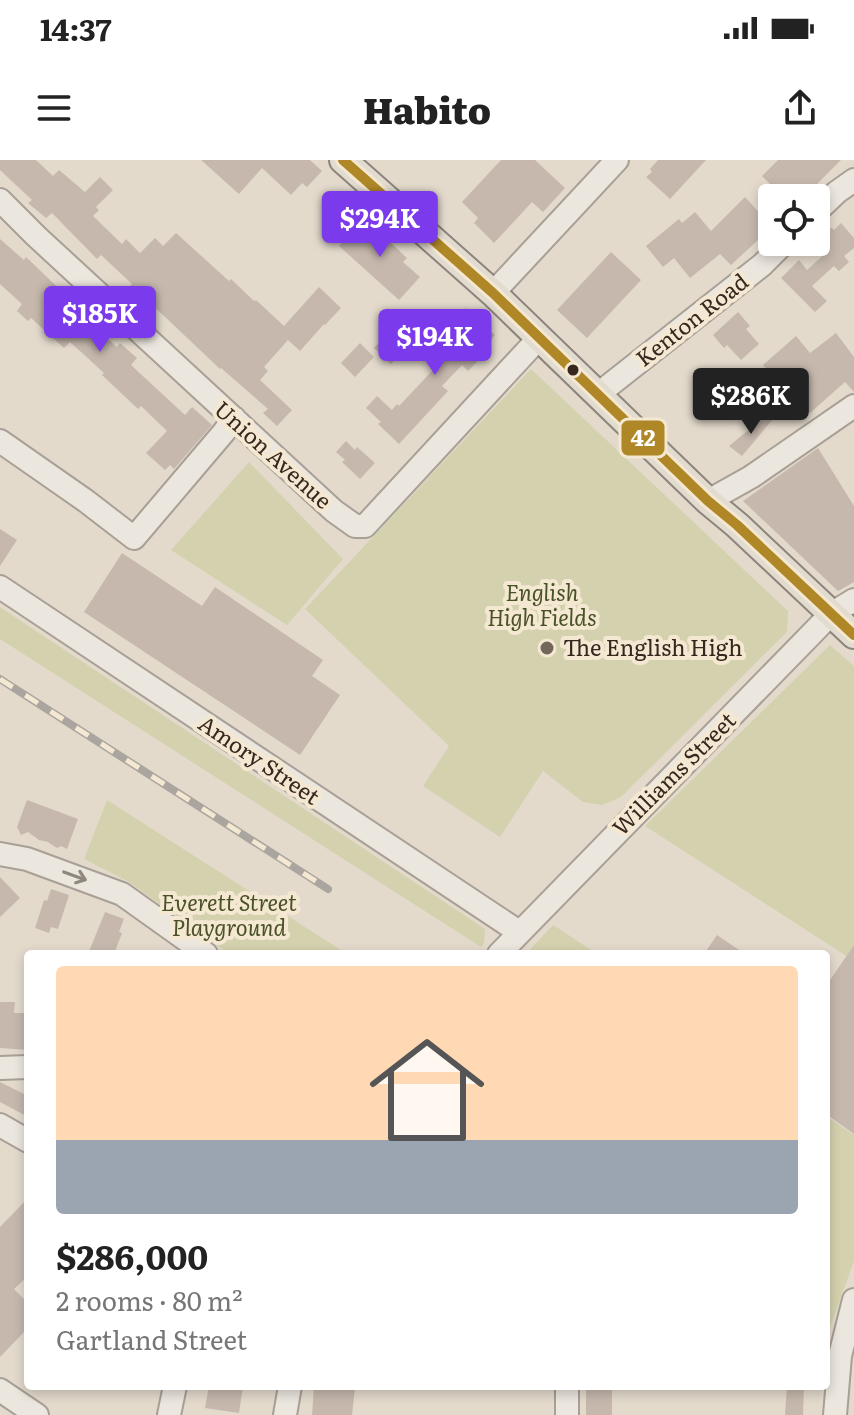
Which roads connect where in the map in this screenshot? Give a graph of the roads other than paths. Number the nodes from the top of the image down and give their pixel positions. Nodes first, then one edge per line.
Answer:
1 (343, 160) edge
2 (617, 160) edge
3 (852, 187) edge
4 (830, 199) edge
5 (0, 200) edge
6 (771, 256) edge
7 (493, 293) junction
8 (538, 339) junction
9 (597, 395) junction
10 (854, 406) edge
11 (234, 418) junction
12 (0, 441) edge
13 (708, 501) junction
14 (0, 587) edge
15 (854, 600) edge
16 (831, 614) junction
17 (854, 635) edge
18 (0, 854) edge
19 (519, 932) junction
20 (200, 950) edge
21 (503, 950) edge
22 (24, 1067) edge
23 (0, 1068) edge
24 (0, 1125) edge
25 (24, 1139) edge
26 (854, 1300) edge
27 (833, 1354) edge
28 (0, 1390) edge
29 (174, 1390) edge
30 (289, 1390) edge
31 (567, 1390) edge
32 (37, 1415) edge
33 (169, 1415) edge
34 (285, 1415) edge
35 (567, 1415) edge
36 (835, 1415) edge

1 - 7 main road
2 - 7 street
3 - 4 street
5 - 11 street, Union Avenue
6 - 9 street, Kenton Road
7 - 8 main road
8 - 9 main road
8 - 11 street, Union Avenue
9 - 13 main road
10 - 13 street
11 - 12 street
13 - 16 main road
14 - 19 street, Amory Street
15 - 16 street, Williams Street
16 - 17 main road
16 - 19 street, Williams Street
18 -> 20 street
19 - 21 street, Williams Street
22 - 23 street
24 - 25 street
26 - 27 street
27 - 36 street
28 - 32 street
29 - 33 street
30 - 34 street
31 - 35 street

